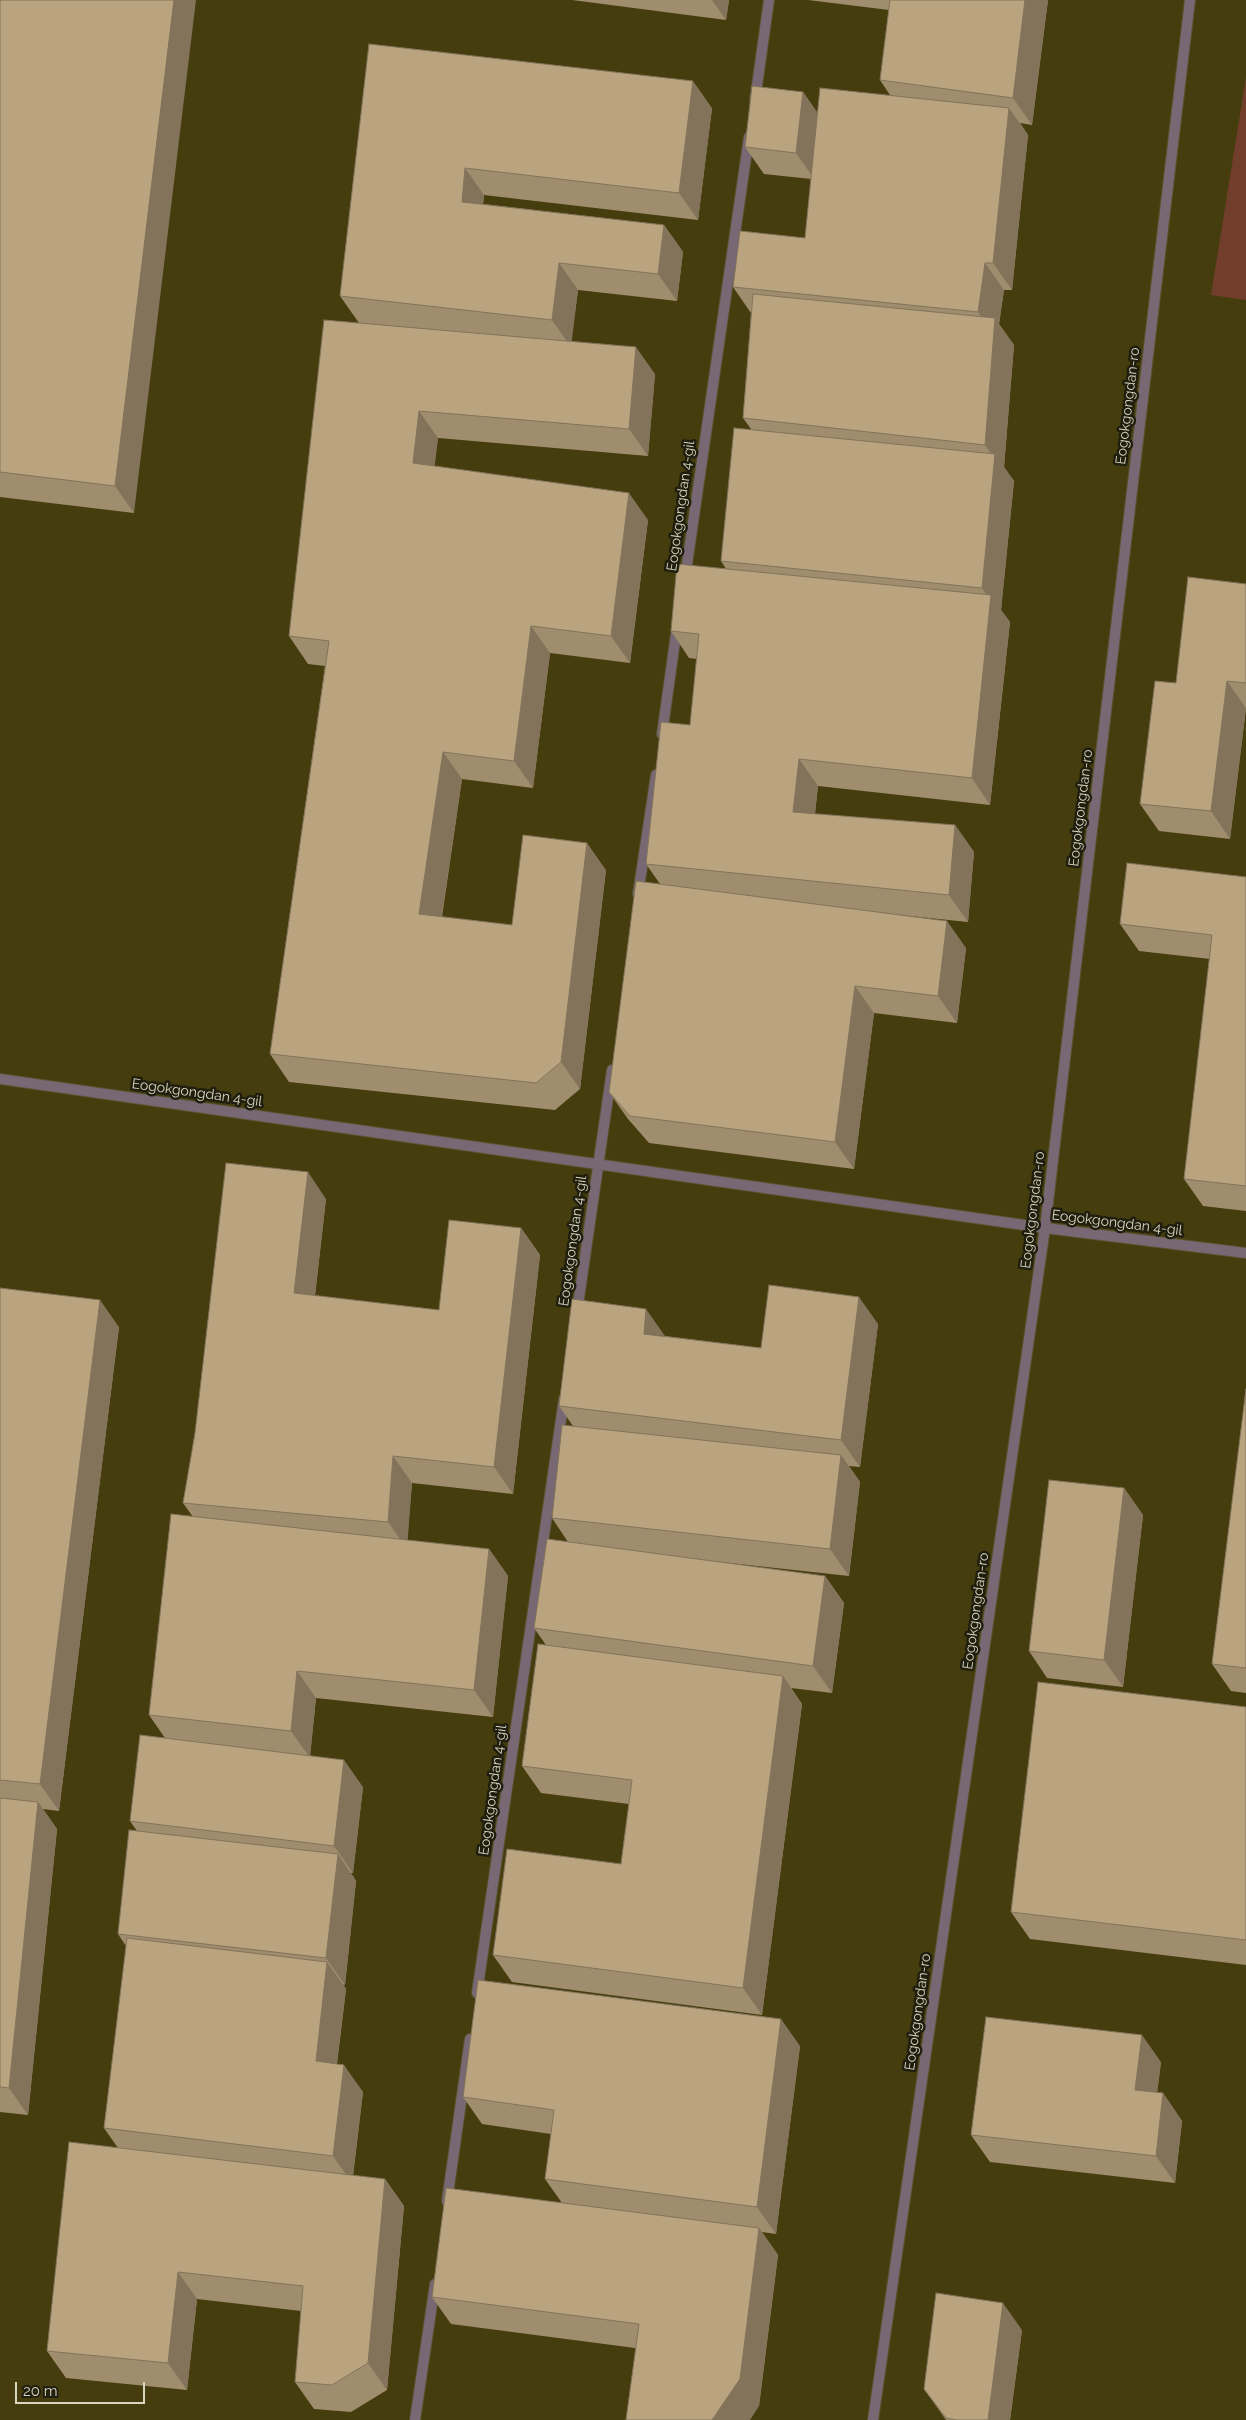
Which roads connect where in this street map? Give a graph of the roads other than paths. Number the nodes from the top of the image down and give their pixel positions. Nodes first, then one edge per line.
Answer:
1 (769, 0) edge
2 (1190, 0) edge
3 (753, 108) edge
4 (750, 128) edge
5 (682, 592) edge
6 (680, 612) edge
7 (661, 740) edge
8 (658, 760) edge
9 (636, 908) edge
10 (614, 1056) edge
11 (0, 1079) edge
12 (598, 1164) junction
13 (1046, 1228) junction
14 (1246, 1253) edge
15 (575, 1323) edge
16 (565, 1392) edge
17 (476, 2005) edge
18 (473, 2024) edge
19 (445, 2212) edge
20 (436, 2272) edge
21 (415, 2420) edge
22 (873, 2420) edge

1 - 3 street
2 - 13 street, Eogokgongdan-ro
4 - 5 street, Eogokgongdan 4-gil
6 - 7 street
8 - 9 street
10 - 12 street, Eogokgongdan 4-gil
11 - 12 street, Eogokgongdan 4-gil
12 - 13 street, Eogokgongdan 4-gil
12 - 15 street, Eogokgongdan 4-gil
13 - 14 street, Eogokgongdan 4-gil
13 - 22 street, Eogokgongdan-ro
16 - 17 street, Eogokgongdan 4-gil
18 - 19 street
20 - 21 street

